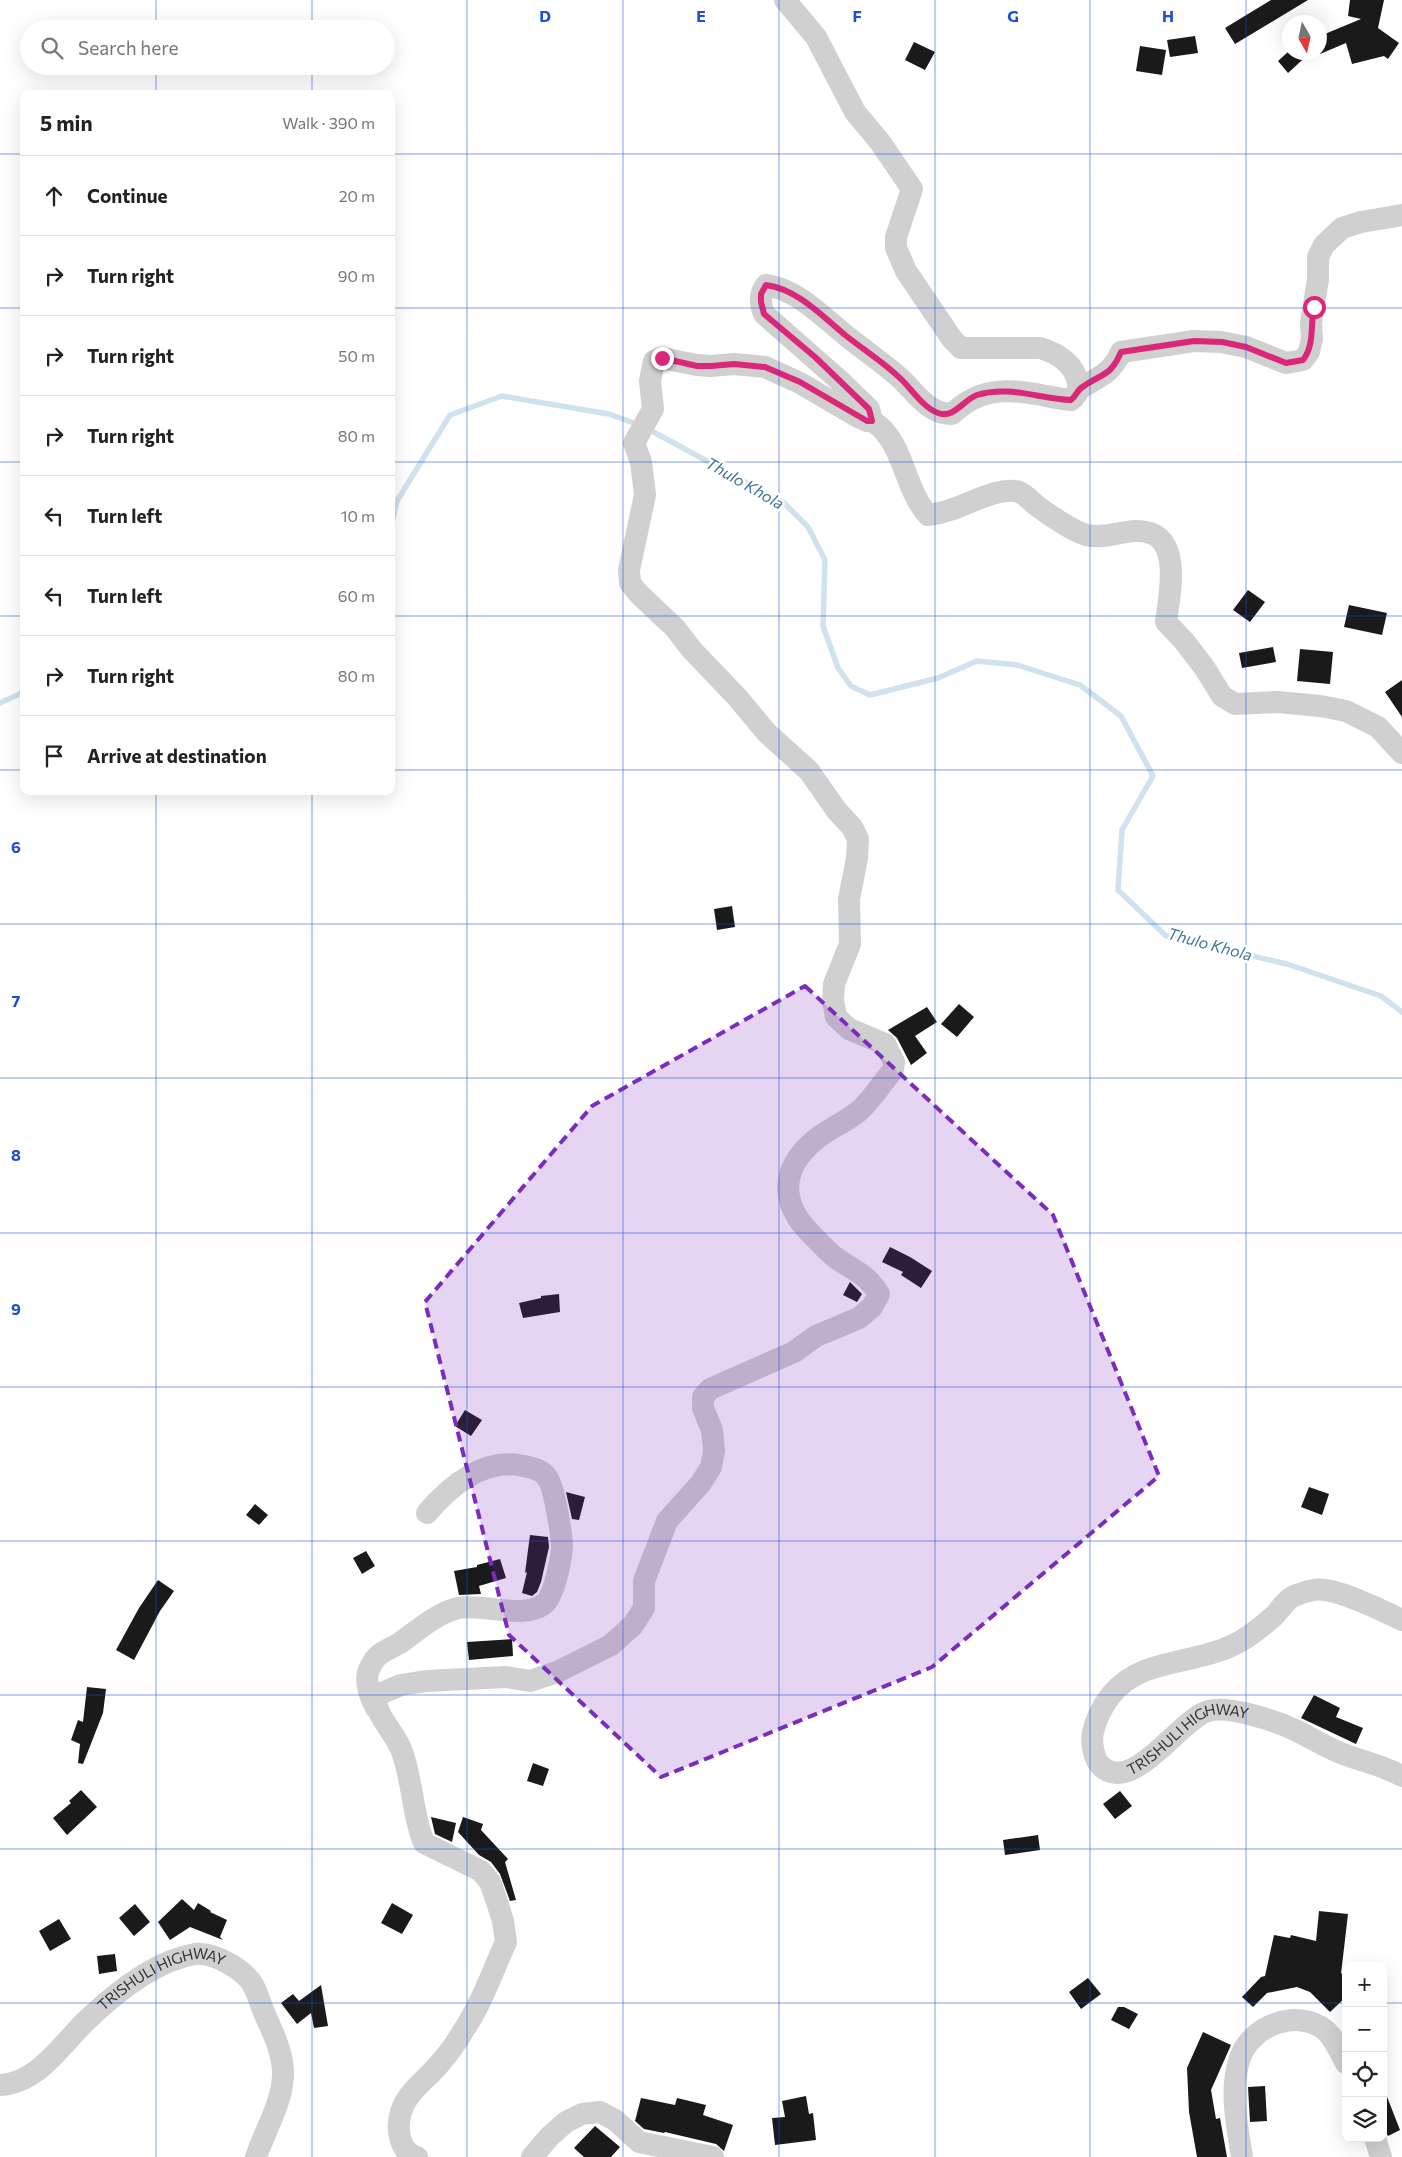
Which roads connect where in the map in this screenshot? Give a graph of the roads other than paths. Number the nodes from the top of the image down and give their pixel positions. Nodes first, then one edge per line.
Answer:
1 (785, 0) edge
2 (1402, 216) edge
3 (1079, 389) junction
4 (872, 421) junction
5 (1402, 753) edge
6 (427, 1513) dead end
7 (1402, 1620) edge
8 (376, 1708) junction
9 (1402, 1776) edge
10 (1342, 2056) edge
11 (0, 2085) edge
12 (1376, 2142) edge
13 (256, 2157) edge
14 (417, 2157) edge
15 (532, 2157) edge
16 (713, 2157) edge
17 (1242, 2157) edge
18 (1381, 2157) edge

1 - 3 street
2 - 3 street
3 - 4 street
4 - 5 street
4 - 8 street
6 - 8 street
7 - 9 street, TRISHULI HIGHWAY
8 - 14 street
10 - 17 street
11 - 13 street, TRISHULI HIGHWAY
12 - 18 street
15 - 16 street

